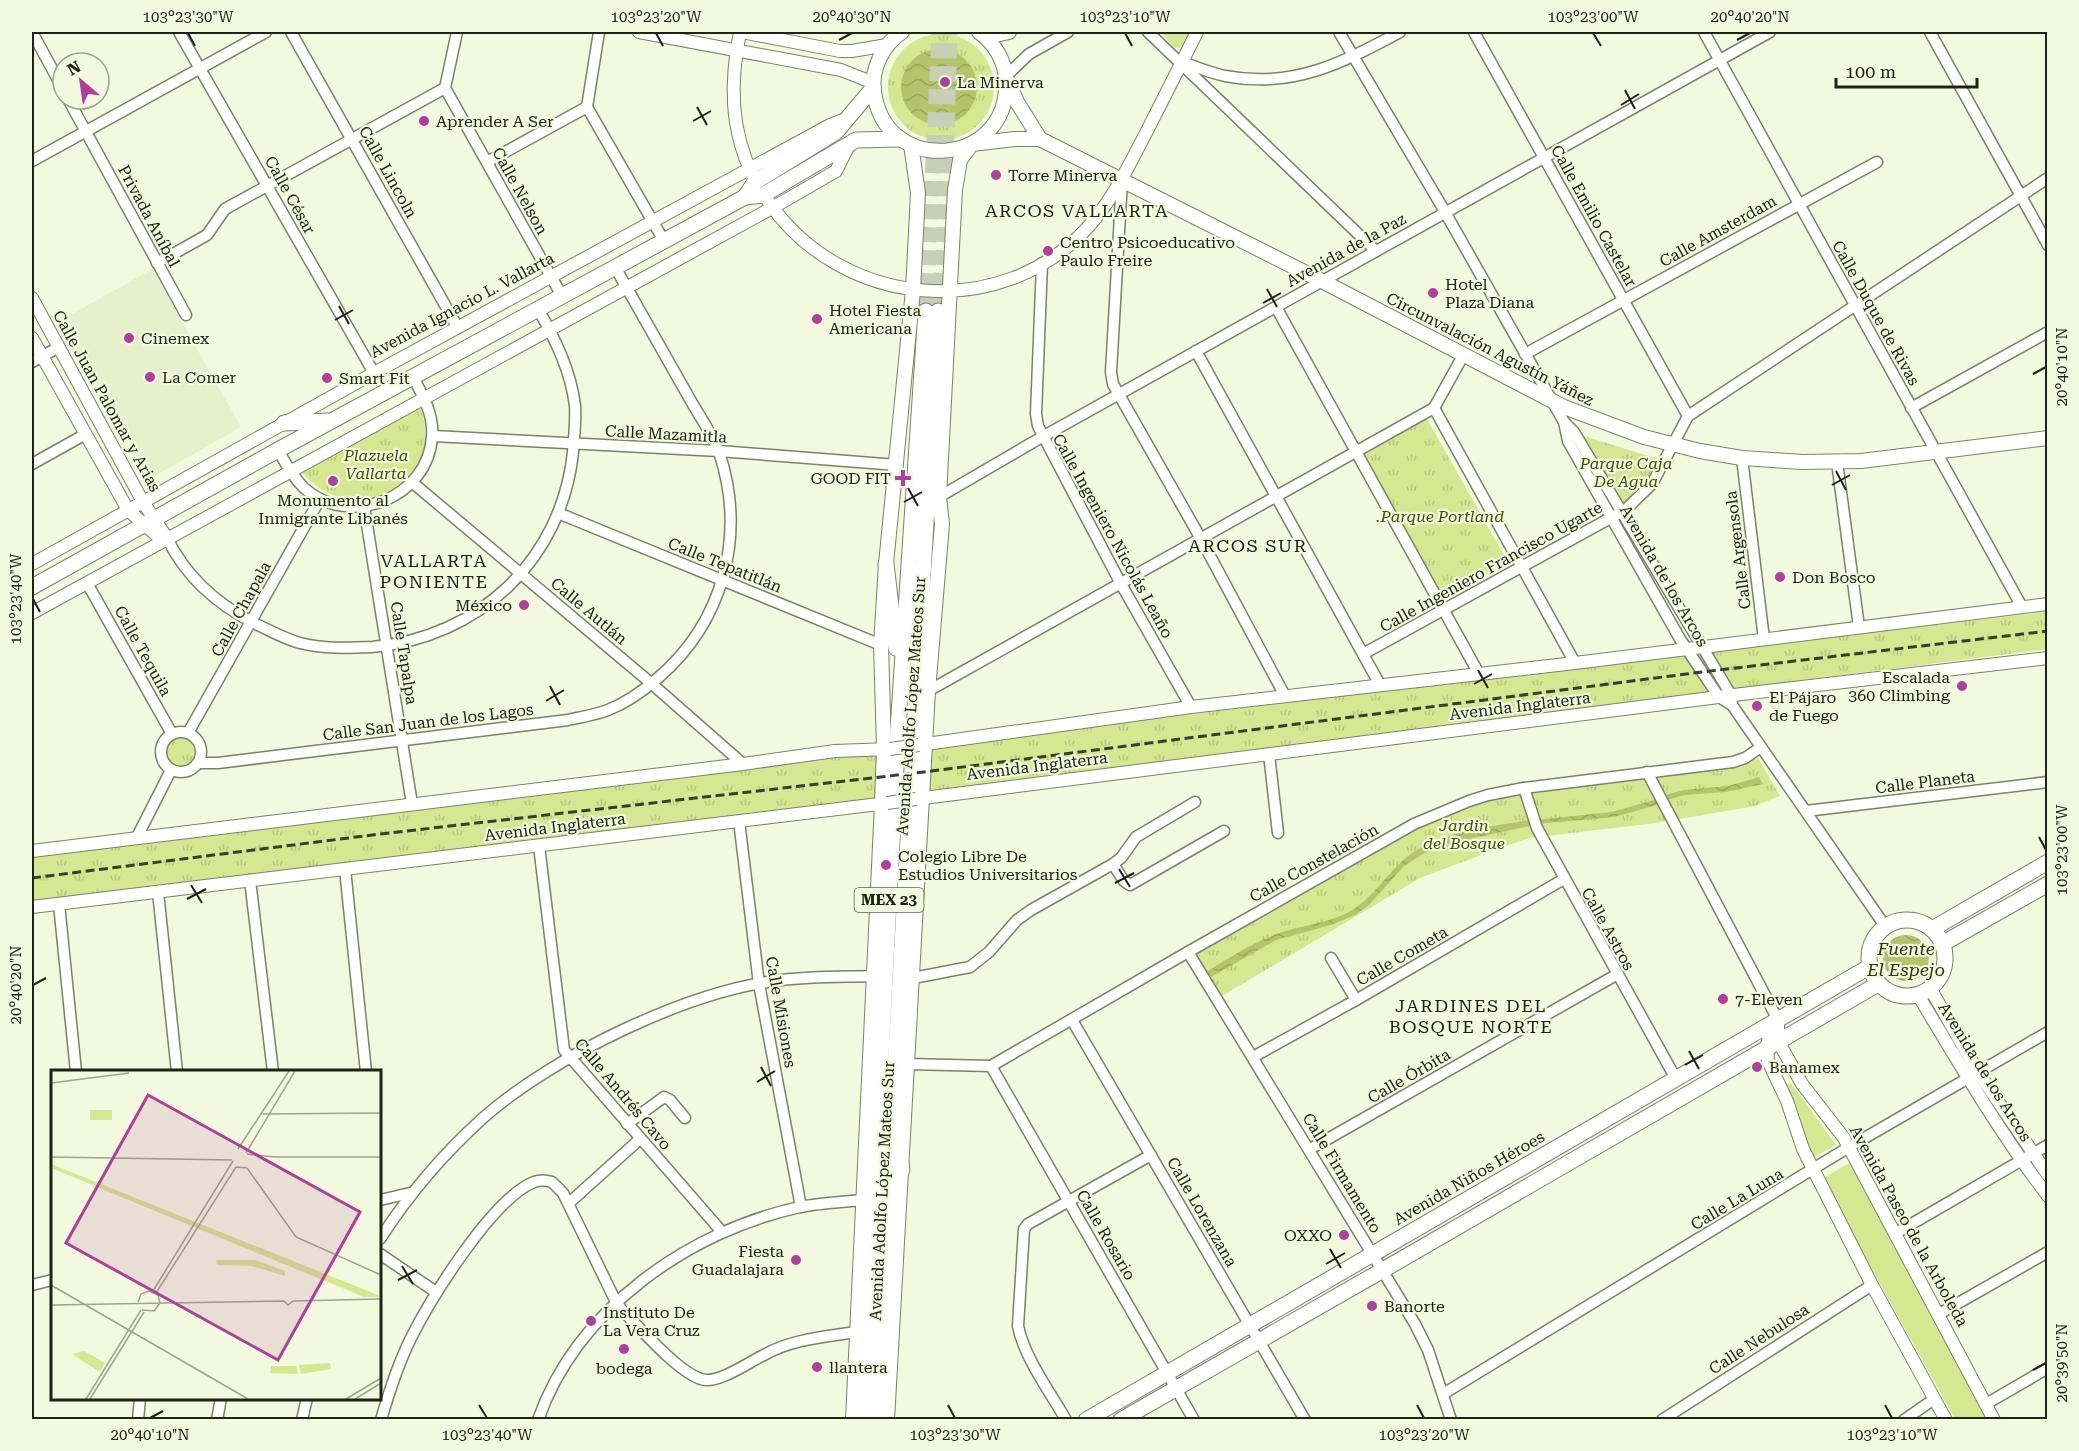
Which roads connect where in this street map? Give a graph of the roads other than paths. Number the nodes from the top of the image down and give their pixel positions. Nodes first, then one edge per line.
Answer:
1 (32, 32) edge
2 (179, 32) edge
3 (266, 32) edge
4 (291, 32) edge
5 (457, 32) edge
6 (599, 32) edge
7 (639, 32) edge
8 (741, 32) edge
9 (900, 32) edge
10 (1009, 32) edge
11 (1068, 32) edge
12 (1149, 32) edge
13 (1197, 32) edge
14 (1339, 32) edge
15 (1400, 32) edge
16 (1474, 32) edge
17 (1704, 32) edge
18 (1770, 32) edge
19 (1930, 32) edge
20 (983, 34) edge
21 (887, 45) junction
22 (736, 50) junction
23 (1354, 57) junction
24 (1719, 60) junction
25 (1182, 62) junction
26 (51, 67) edge
27 (201, 69) junction
28 (1006, 76) junction
29 (874, 85) junction
30 (445, 88) junction
31 (587, 107) junction
32 (75, 111) edge
33 (86, 131) junction
34 (353, 139) junction
35 (1040, 139) junction
36 (906, 142) junction
37 (850, 143) junction
38 (972, 144) junction
39 (1543, 156) junction
40 (32, 161) edge
41 (487, 162) junction
42 (1877, 162) dead end
43 (2048, 178) edge
44 (1122, 180) junction
45 (756, 182) junction
46 (268, 186) junction
47 (2021, 195) junction
48 (1799, 204) junction
49 (772, 208) junction
50 (1445, 212) junction
51 (653, 221) junction
52 (664, 240) junction
53 (2048, 245) edge
54 (1376, 251) junction
55 (158, 263) junction
56 (1042, 264) junction
57 (615, 267) junction
58 (552, 278) junction
59 (1322, 281) junction
60 (626, 287) junction
61 (913, 290) junction
62 (949, 291) junction
63 (562, 296) junction
64 (32, 298) edge
65 (1623, 300) junction
66 (1854, 305) junction
67 (1276, 307) junction
68 (538, 309) junction
69 (186, 315) dead end
70 (458, 328) junction
71 (549, 329) junction
72 (2048, 332) edge
73 (32, 338) edge
74 (59, 347) junction
75 (1196, 351) junction
76 (1464, 354) junction
77 (1525, 354) junction
78 (37, 360) edge
79 (374, 374) junction
80 (413, 377) junction
81 (1120, 394) junction
82 (424, 397) junction
83 (1552, 401) junction
84 (1434, 408) junction
85 (1911, 408) junction
86 (1688, 416) junction
87 (331, 421) junction
88 (1564, 422) junction
89 (284, 423) junction
90 (84, 435) junction
91 (432, 436) junction
92 (1042, 437) junction
93 (2048, 438) edge
94 (574, 444) junction
95 (1672, 445) junction
96 (278, 450) junction
97 (719, 451) junction
98 (1355, 452) junction
99 (1935, 453) junction
100 (1742, 458) junction
101 (1837, 462) junction
102 (32, 464) edge
103 (897, 465) junction
104 (290, 471) junction
105 (413, 483) junction
106 (1276, 496) junction
107 (939, 497) junction
108 (320, 499) junction
109 (143, 502) junction
110 (364, 507) junction
111 (128, 510) junction
112 (1622, 512) junction
113 (558, 513) junction
114 (1611, 518) junction
115 (149, 522) junction
116 (1202, 539) junction
117 (168, 543) junction
118 (32, 564) edge
119 (886, 564) junction
120 (1521, 567) junction
121 (521, 573) junction
122 (722, 579) junction
123 (87, 583) junction
124 (1122, 584) junction
125 (32, 587) edge
126 (2048, 604) edge
127 (2022, 608) junction
128 (1443, 610) junction
129 (32, 613) edge
130 (251, 622) junction
131 (1859, 627) junction
132 (1764, 639) junction
133 (388, 645) junction
134 (881, 645) junction
135 (1700, 646) junction
136 (1686, 648) junction
137 (1363, 654) junction
138 (2048, 658) edge
139 (919, 663) junction
140 (1575, 663) junction
141 (1479, 674) junction
142 (652, 684) junction
143 (901, 684) junction
144 (1380, 685) junction
145 (928, 691) junction
146 (1285, 696) junction
147 (1728, 699) junction
148 (1191, 707) junction
149 (172, 734) junction
150 (188, 734) junction
151 (402, 740) junction
152 (923, 745) junction
153 (1761, 747) junction
154 (887, 749) junction
155 (1269, 754) junction
156 (198, 763) junction
157 (743, 765) junction
158 (171, 770) junction
159 (1647, 772) junction
160 (2048, 782) edge
161 (1524, 788) junction
162 (919, 798) junction
163 (1195, 802) dead end
164 (885, 803) junction
165 (412, 804) junction
166 (1806, 812) junction
167 (740, 821) junction
168 (1224, 831) dead end
169 (1278, 833) dead end
170 (137, 837) junction
171 (538, 846) junction
172 (32, 850) edge
173 (1117, 861) junction
174 (2048, 862) edge
175 (345, 869) junction
176 (1564, 879) junction
177 (250, 880) junction
178 (2048, 884) edge
179 (158, 892) junction
180 (59, 904) junction
181 (32, 907) edge
182 (1885, 926) junction
183 (1932, 929) junction
184 (1942, 944) junction
185 (1188, 951) junction
186 (1331, 958) dead end
187 (1869, 967) junction
188 (1616, 975) junction
189 (874, 976) junction
190 (912, 978) junction
191 (759, 984) junction
192 (1878, 984) junction
193 (1924, 992) junction
194 (1356, 1000) junction
195 (1072, 1020) junction
196 (1778, 1020) junction
197 (2048, 1032) edge
198 (1772, 1045) junction
199 (1253, 1057) junction
200 (570, 1059) junction
201 (908, 1064) junction
202 (991, 1066) junction
203 (76, 1070) edge
204 (177, 1070) edge
205 (273, 1070) edge
206 (366, 1070) edge
207 (1973, 1076) junction
208 (1676, 1079) junction
209 (885, 1117) junction
210 (685, 1118) dead end
211 (627, 1124) junction
212 (640, 1139) junction
213 (2048, 1145) edge
214 (1849, 1147) junction
215 (1310, 1149) junction
216 (1151, 1155) junction
217 (2026, 1157) junction
218 (902, 1170) junction
219 (1813, 1170) junction
220 (864, 1175) junction
221 (2048, 1175) edge
222 (410, 1193) junction
223 (2048, 1196) edge
224 (381, 1200) edge
225 (863, 1200) junction
226 (1069, 1201) junction
227 (569, 1203) junction
228 (801, 1207) junction
229 (722, 1232) junction
230 (1896, 1233) junction
231 (381, 1237) edge
232 (2048, 1251) edge
233 (1373, 1254) junction
234 (381, 1255) edge
235 (1383, 1270) junction
236 (51, 1280) edge
237 (32, 1285) edge
238 (1872, 1285) junction
239 (436, 1293) junction
240 (616, 1302) junction
241 (1939, 1314) junction
242 (1250, 1325) junction
243 (856, 1332) junction
244 (1260, 1341) junction
245 (2048, 1368) edge
246 (1167, 1373) junction
247 (1177, 1388) junction
248 (1443, 1394) junction
249 (1934, 1399) junction
250 (140, 1400) edge
251 (221, 1400) edge
252 (307, 1400) edge
253 (1986, 1404) junction
254 (138, 1419) edge
255 (217, 1419) edge
256 (302, 1419) edge
257 (381, 1419) edge
258 (538, 1419) edge
259 (852, 1419) edge
260 (862, 1419) edge
261 (875, 1419) edge
262 (887, 1419) edge
263 (1066, 1419) edge
264 (1086, 1419) edge
265 (1120, 1419) edge
266 (1194, 1419) edge
267 (1305, 1419) edge
268 (1451, 1419) edge
269 (1662, 1419) edge
270 (1904, 1419) edge
271 (1946, 1419) edge
272 (1994, 1419) edge

1 - 26 street
2 - 27 street, Calle César
3 - 27 street
4 - 34 street, Calle Lincoln
5 - 30 street
6 - 31 street
7 - 22 street
8 - 21 street
8 - 22 street
9 - 21 main road
10 - 20 main road
11 - 28 street
12 - 25 street
13 - 25 street
14 - 23 street, Avenida de los Arcos
15 - 23 street
16 - 39 street, Calle Emilio Castelar
17 - 24 street, Calle Duque de Rivas
18 - 24 street, Avenida de la Paz
19 - 47 street
20 - 28 main road
21 - 29 main road
22 - 29 street
22 - 45 street
23 - 25 street
23 - 50 street, Avenida de los Arcos
24 - 39 street, Avenida de la Paz
24 - 48 street, Calle Duque de Rivas
25 - 44 street
25 - 54 street
27 - 33 street
27 - 46 street, Calle César
28 - 35 main road
28 - 38 main road
29 - 36 main road
29 - 45 main road, Avenida Ignacio L. Vallarta
30 - 34 street
30 - 41 street, Calle Nelson
31 - 41 street
31 - 51 street
32 - 33 street, Privada Aníbal
33 - 40 street
33 - 55 street, Privada Aníbal
34 - 46 street
34 - 70 street, Calle Lincoln
35 - 38 main road
35 - 44 main road, Circunvalación Agustín Yáñez
36 - 37 main road, Avenida Ignacio L. Vallarta
36 - 38 main road
36 - 61 main road, Avenida Adolfo López Mateos Sur
37 - 45 main road, Avenida Ignacio L. Vallarta
37 - 49 street
38 - 62 main road, Avenida Adolfo López Mateos Sur
39 - 50 street, Avenida de la Paz
39 - 65 street, Calle Emilio Castelar
41 - 58 street, Calle Nelson
42 - 48 street, Calle Amsterdam
43 - 47 street
44 - 56 street
44 - 59 main road, Circunvalación Agustín Yáñez
44 - 81 street
45 - 49 street
45 - 51 street, Avenida Ignacio L. Vallarta
45 - 52 main road, Avenida Ignacio L. Vallarta
46 - 55 street
46 - 79 street, Calle César
47 - 53 street
47 - 66 street
48 - 65 street, Calle Amsterdam
48 - 66 street, Calle Duque de Rivas
49 - 60 street
49 - 61 street
50 - 54 street, Avenida de la Paz
50 - 77 street, Avenida de los Arcos
51 - 52 street
51 - 58 street, Avenida Ignacio L. Vallarta
52 - 57 main road, Avenida Ignacio L. Vallarta
54 - 59 street, Avenida de la Paz
55 - 69 street, Privada Aníbal
56 - 62 street
56 - 92 street, Calle Ingeniero Nicolás Leaño
57 - 60 street, Calle San Juan de los Lagos
57 - 63 main road, Avenida Ignacio L. Vallarta
58 - 63 street, Calle Nelson
58 - 70 street, Avenida Ignacio L. Vallarta
59 - 67 street, Avenida de la Paz
59 - 76 main road, Circunvalación Agustín Yáñez
60 - 71 street
60 - 97 street, Calle San Juan de los Lagos
61 - 62 street
61 - 103 main road, Avenida Adolfo López Mateos Sur
62 - 107 main road, Avenida Adolfo López Mateos Sur
63 - 68 main road, Avenida Ignacio L. Vallarta
64 - 74 street, Calle Juan Palomar y Arias
65 - 77 street, Calle Amsterdam
65 - 86 street, Calle Emilio Castelar
66 - 85 street, Calle Duque de Rivas
66 - 86 street
67 - 75 street, Avenida de la Paz
67 - 98 street
68 - 71 street
68 - 80 main road, Avenida Ignacio L. Vallarta
70 - 79 street, Avenida Ignacio L. Vallarta
71 - 82 street
71 - 94 street
72 - 85 street
73 - 78 street, Calle Juan Palomar y Arias
74 - 78 street
74 - 109 street, Calle Juan Palomar y Arias
75 - 81 street, Avenida de la Paz
75 - 106 street
76 - 83 main road, Circunvalación Agustín Yáñez
76 - 84 street
77 - 83 street, Avenida de los Arcos
78 - 90 street, Calle Juan Palomar y Arias
79 - 89 street, Avenida Ignacio L. Vallarta
80 - 82 street
80 - 87 main road, Avenida Ignacio L. Vallarta
81 - 92 street, Avenida de la Paz
81 - 116 street
82 - 91 street
82 - 104 street
83 - 88 street, Avenida de los Arcos
83 - 95 main road, Circunvalación Agustín Yáñez
84 - 98 street
84 - 120 street
85 - 99 street, Calle Duque de Rivas
86 - 95 street, Calle Ingeniero Francisco Ugarte
87 - 89 main road
87 - 96 main road, Avenida Ignacio L. Vallarta
88 - 112 street, Avenida de los Arcos
88 - 114 street, Avenida de los Arcos
89 - 109 street, Avenida Ignacio L. Vallarta
90 - 102 street
90 - 111 street, Calle Juan Palomar y Arias
91 - 94 street, Calle Mazamitla
91 - 105 street
92 - 107 street, Avenida de la Paz
92 - 124 street, Calle Ingeniero Nicolás Leaño
93 - 99 main road, Circunvalación Agustín Yáñez
94 - 97 street, Calle Mazamitla
94 - 113 street
95 - 100 main road, Circunvalación Agustín Yáñez
95 - 112 street, Calle Ingeniero Francisco Ugarte
96 - 104 street
96 - 115 main road, Avenida Ignacio L. Vallarta
97 - 103 street, Calle Mazamitla
97 - 122 street, Calle San Juan de los Lagos
98 - 106 street
98 - 128 street
99 - 101 main road, Circunvalación Agustín Yáñez
99 - 127 street, Calle Duque de Rivas
100 - 101 main road, Circunvalación Agustín Yáñez
100 - 132 street, Calle Argensola
101 - 131 street
103 - 119 main road, Avenida Adolfo López Mateos Sur
104 - 108 street
104 - 117 street
105 - 110 street
105 - 121 street, Calle Autlán
106 - 116 street
106 - 137 street
107 - 139 main road
107 - 145 main road, Avenida Adolfo López Mateos Sur
108 - 110 street
108 - 130 street, Calle Chapala
109 - 111 street, Avenida Ignacio L. Vallarta
109 - 115 street, Calle Juan Palomar y Arias
110 - 133 street, Calle Tapalpa
111 - 115 street, Calle Juan Palomar y Arias
111 - 118 street, Avenida Ignacio L. Vallarta
112 - 114 street, Calle Ingeniero Francisco Ugarte
112 - 135 street, Avenida de los Arcos
113 - 121 street
113 - 122 street, Calle Tepatitlán
114 - 120 street, Calle Ingeniero Francisco Ugarte
114 - 136 street, Avenida de los Arcos
115 - 117 street
115 - 125 main road, Avenida Ignacio L. Vallarta
116 - 124 street
116 - 146 street
117 - 123 street
117 - 130 street
119 - 134 main road, Avenida Adolfo López Mateos Sur
119 - 143 main road
120 - 128 street, Calle Ingeniero Francisco Ugarte
120 - 140 street
121 - 133 street
121 - 142 street, Calle Autlán
122 - 134 street, Calle Tepatitlán
122 - 142 street, Calle San Juan de los Lagos
123 - 129 street
123 - 149 street, Calle Tequila
124 - 145 street
124 - 148 street, Calle Ingeniero Nicolás Leaño
126 - 127 street
127 - 131 street
128 - 137 street, Calle Ingeniero Francisco Ugarte
128 - 141 street
130 - 133 street
130 - 150 street, Calle Chapala
131 - 132 street
132 - 135 street
133 - 151 street, Calle Tapalpa
134 - 154 main road, Avenida Adolfo López Mateos Sur
135 - 136 street
135 - 147 street, Avenida de los Arcos
136 - 140 street
136 - 147 street, Avenida de los Arcos
137 - 144 street
138 - 147 street, Avenida Inglaterra
139 - 143 main road, Avenida Adolfo López Mateos Sur / MEX 23
139 - 209 main road, Avenida Adolfo López Mateos Sur / MEX 23
140 - 141 street
141 - 144 street
142 - 151 street, Calle San Juan de los Lagos
142 - 157 street, Calle Autlán
143 - 209 main road, Avenida Adolfo López Mateos Sur / MEX 23
144 - 146 street
145 - 152 main road, Avenida Adolfo López Mateos Sur
146 - 148 street
147 - 153 street, Avenida de los Arcos
147 - 155 street, Avenida Inglaterra
148 - 152 street
149 - 150 street
149 - 158 street
150 - 156 street
151 - 156 street, Calle San Juan de los Lagos
151 - 165 street, Calle Tapalpa
152 - 154 street, bridge
152 - 162 main road, Avenida Adolfo López Mateos Sur
153 - 159 street, Calle Constelación
153 - 166 street, Avenida de los Arcos
154 - 157 street
154 - 164 main road, Avenida Adolfo López Mateos Sur
155 - 162 street, Avenida Inglaterra
155 - 169 street
156 - 158 street
157 - 165 street
158 - 170 street
159 - 161 street, Calle Constelación
159 - 196 street, Avenida Paseo de la Arboleda
160 - 166 street, Calle Planeta
161 - 176 street, Calle Astros
161 - 185 street, Calle Constelación
162 - 164 street, Avenida Inglaterra, bridge
162 - 190 main road, Avenida Adolfo López Mateos Sur
163 - 173 street
164 - 167 street, Avenida Inglaterra
164 - 189 main road, Avenida Adolfo López Mateos Sur
165 - 170 street
166 - 182 street, Avenida de los Arcos
167 - 171 street, Avenida Inglaterra
167 - 191 street, Calle Misiones
168 - 173 street
170 - 172 street
171 - 175 street, Avenida Inglaterra
171 - 200 street, Calle Andrés Cavo
173 - 190 street
174 - 183 main road
175 - 177 street, Avenida Inglaterra
175 - 206 street
176 - 188 street, Calle Astros
176 - 194 street, Calle Cometa
177 - 179 street, Avenida Inglaterra
177 - 205 street
178 - 184 main road
179 - 180 street, Avenida Inglaterra
179 - 204 street
180 - 181 street, Avenida Inglaterra
180 - 203 street
182 - 183 main road
182 - 187 main road
183 - 184 main road
184 - 193 main road
185 - 195 street, Calle Constelación
185 - 199 street, Calle Firmamento
186 - 194 street
187 - 192 main road
187 - 196 main road, Avenida Niños Héroes
188 - 208 street, Calle Astros
188 - 215 street, Calle Órbita
189 - 191 street
189 - 220 main road, Avenida Adolfo López Mateos Sur
190 - 201 main road, Avenida Adolfo López Mateos Sur
191 - 200 street
191 - 228 street, Calle Misiones
192 - 193 main road
192 - 198 main road
193 - 207 street, Avenida de los Arcos
194 - 199 street, Calle Cometa
195 - 202 street, Calle Constelación
195 - 216 street, Calle Lorenzana
196 - 198 street, Avenida Paseo de la Arboleda
196 - 208 main road, Avenida Niños Héroes
197 - 207 street, Calle La Luna
198 - 214 street, Avenida Paseo de la Arboleda
198 - 219 street, Avenida Paseo de la Arboleda
198 - 235 main road
199 - 215 street, Calle Firmamento
200 - 211 street, Calle Andrés Cavo
200 - 222 street
201 - 202 street
201 - 218 main road, Avenida Adolfo López Mateos Sur
202 - 226 street, Calle Rosario
207 - 214 street, Calle La Luna
207 - 217 street, Avenida de los Arcos
208 - 233 main road, Avenida Niños Héroes
209 - 218 main road
209 - 220 main road
209 - 260 main road, Avenida Adolfo López Mateos Sur / MEX 23
209 - 261 main road, Avenida Adolfo López Mateos Sur / MEX 23
210 - 211 street
211 - 212 street, Calle Andrés Cavo
212 - 227 street
212 - 229 street, Calle Andrés Cavo
213 - 217 street
214 - 219 street, Calle La Luna
214 - 230 street, Avenida Paseo de la Arboleda
215 - 233 street, Calle Firmamento
216 - 226 street
216 - 242 street, Calle Lorenzana
217 - 221 street, Avenida de los Arcos
217 - 223 street, Avenida de los Arcos
217 - 230 street
218 - 262 main road, Avenida Adolfo López Mateos Sur
219 - 238 street, Avenida Paseo de la Arboleda
219 - 248 street, Calle La Luna
220 - 225 main road, Avenida Adolfo López Mateos Sur
222 - 224 street
222 - 231 street
225 - 228 street
225 - 243 main road, Avenida Adolfo López Mateos Sur
226 - 246 street, Calle Rosario
226 - 263 street
227 - 239 street
227 - 240 street
228 - 229 street
229 - 240 street
230 - 241 street, Avenida Paseo de la Arboleda
232 - 241 street
233 - 235 street, Calle Firmamento
233 - 242 main road, Avenida Niños Héroes
234 - 239 street
235 - 244 main road
235 - 248 street, Calle Firmamento
236 - 237 street
238 - 249 street, Avenida Paseo de la Arboleda
238 - 269 street, Calle Nebulosa
239 - 257 street
240 - 243 street
240 - 258 street
241 - 253 street, Avenida Paseo de la Arboleda
242 - 244 street, Calle Lorenzana
242 - 246 main road, Avenida Niños Héroes
243 - 259 main road, Avenida Adolfo López Mateos Sur
244 - 247 main road
244 - 267 street, Calle Lorenzana
245 - 253 street
246 - 247 street, Calle Rosario
246 - 264 main road, Avenida Niños Héroes
247 - 265 main road
247 - 266 street, Calle Rosario
248 - 268 street, Calle Firmamento
249 - 270 street
249 - 271 street, Avenida Paseo de la Arboleda
250 - 254 street
251 - 255 street
252 - 256 street
253 - 272 street, Avenida Paseo de la Arboleda

